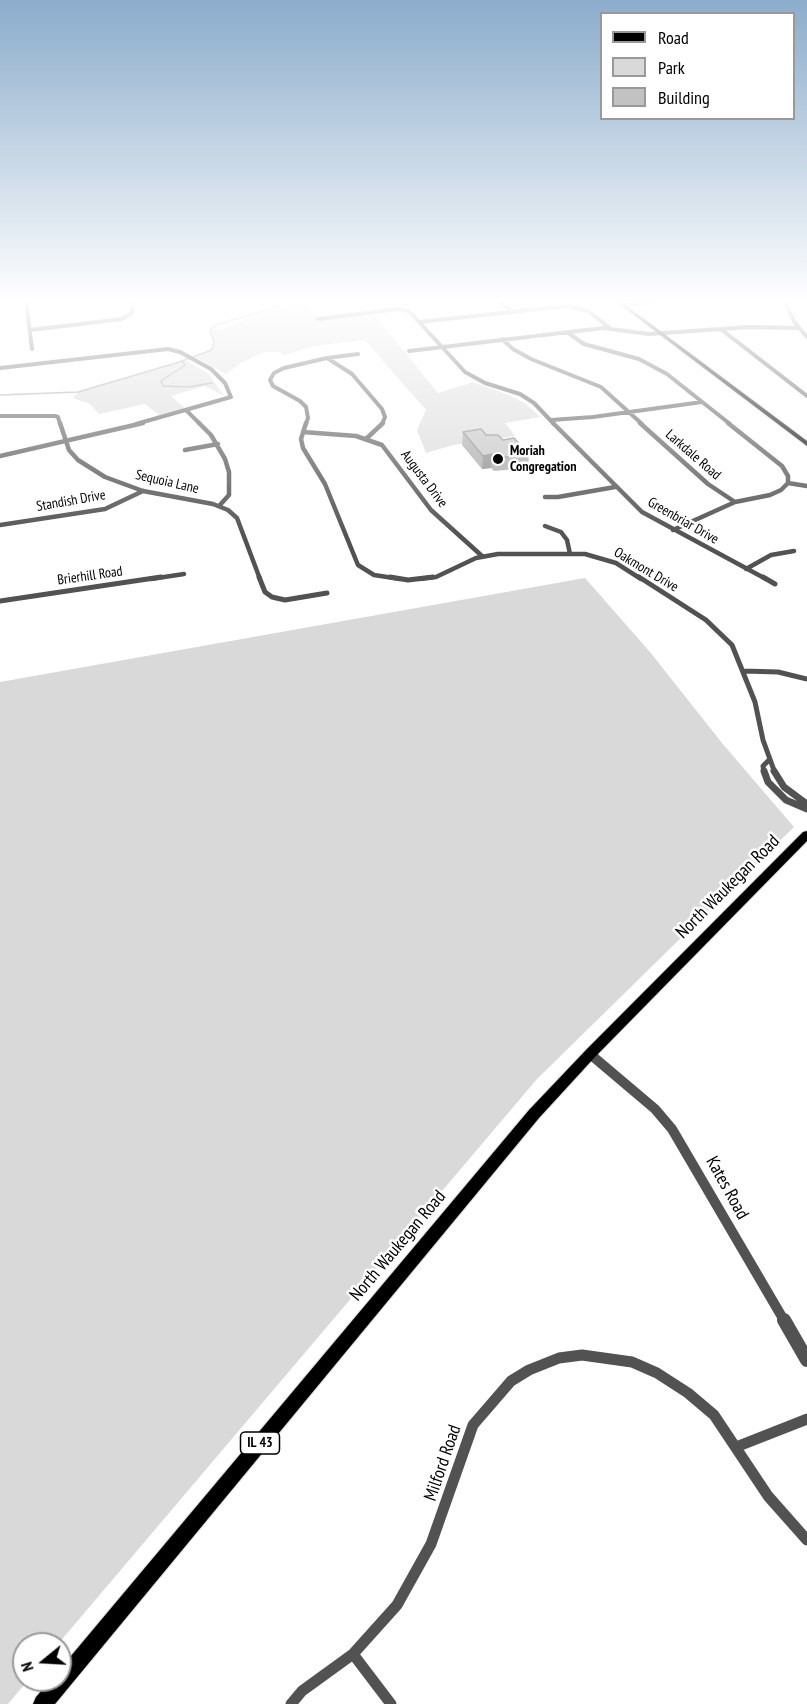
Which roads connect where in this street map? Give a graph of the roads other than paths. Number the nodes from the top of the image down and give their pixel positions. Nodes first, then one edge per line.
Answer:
1 (221, 380) edge
2 (272, 380) edge
3 (357, 380) edge
4 (479, 380) edge
5 (588, 380) edge
6 (673, 380) edge
7 (723, 380) edge
8 (727, 380) edge
9 (786, 380) edge
10 (807, 396) edge
11 (702, 402) junction
12 (187, 411) junction
13 (629, 412) junction
14 (0, 416) edge
15 (551, 420) junction
16 (303, 432) junction
17 (807, 437) edge
18 (367, 438) junction
19 (64, 440) junction
20 (218, 444) junction
21 (807, 444) edge
22 (185, 450) dead end
23 (0, 456) edge
24 (788, 483) junction
25 (807, 486) edge
26 (615, 487) junction
27 (143, 491) junction
28 (545, 497) dead end
29 (735, 502) junction
30 (219, 506) junction
31 (0, 525) edge
32 (545, 526) dead end
33 (673, 530) junction
34 (795, 550) dead end
35 (570, 554) junction
36 (482, 556) junction
37 (746, 569) junction
38 (184, 574) dead end
39 (775, 584) dead end
40 (327, 592) dead end
41 (0, 602) edge
42 (744, 671) junction
43 (807, 679) edge
44 (770, 760) junction
45 (807, 804) edge
46 (807, 810) edge
47 (807, 835) edge
48 (590, 1054) junction
49 (807, 1360) edge
50 (807, 1419) edge
51 (736, 1447) junction
52 (807, 1540) edge
53 (353, 1654) junction
54 (43, 1704) edge
55 (291, 1704) edge
56 (391, 1704) edge

1 - 12 street
2 - 16 street
3 - 18 street
4 - 15 street, Greenbriar Drive
5 - 13 street, Larkdale Road
6 - 11 street
7 - 21 main road
8 - 17 main road
9 - 10 street
11 - 13 street
11 - 24 street
12 - 19 street
12 - 20 street
13 - 15 street
13 - 29 street, Larkdale Road
14 - 19 street, Sequoia Lane
15 - 26 street, Greenbriar Drive
16 - 18 street
16 - 36 street, Oakmont Drive
18 - 36 street, Augusta Drive
19 - 23 street
19 - 27 street, Sequoia Lane
20 - 22 street
20 - 30 street
24 - 25 street
24 - 29 street
26 - 28 street
26 - 33 street, Greenbriar Drive
27 - 30 street, Sequoia Lane
27 - 31 street, Standish Drive
29 - 33 street
30 - 40 street
32 - 35 street
33 - 37 street, Greenbriar Drive
34 - 37 street
35 - 36 street, Oakmont Drive
35 - 42 street, Oakmont Drive
37 - 39 street, Greenbriar Drive
38 - 41 street, Brierhill Road
42 - 43 street
42 - 44 street, Oakmont Drive
44 - 45 street, Oakmont Drive
44 - 46 street, Oakmont Drive
47 - 48 main road, North Waukegan Road / IL 43
48 - 49 street, Kates Road
48 - 54 main road, North Waukegan Road / IL 43
50 - 51 street
51 - 52 street, Milford Road
51 - 53 street, Milford Road
53 - 55 street, Milford Road
53 - 56 street

